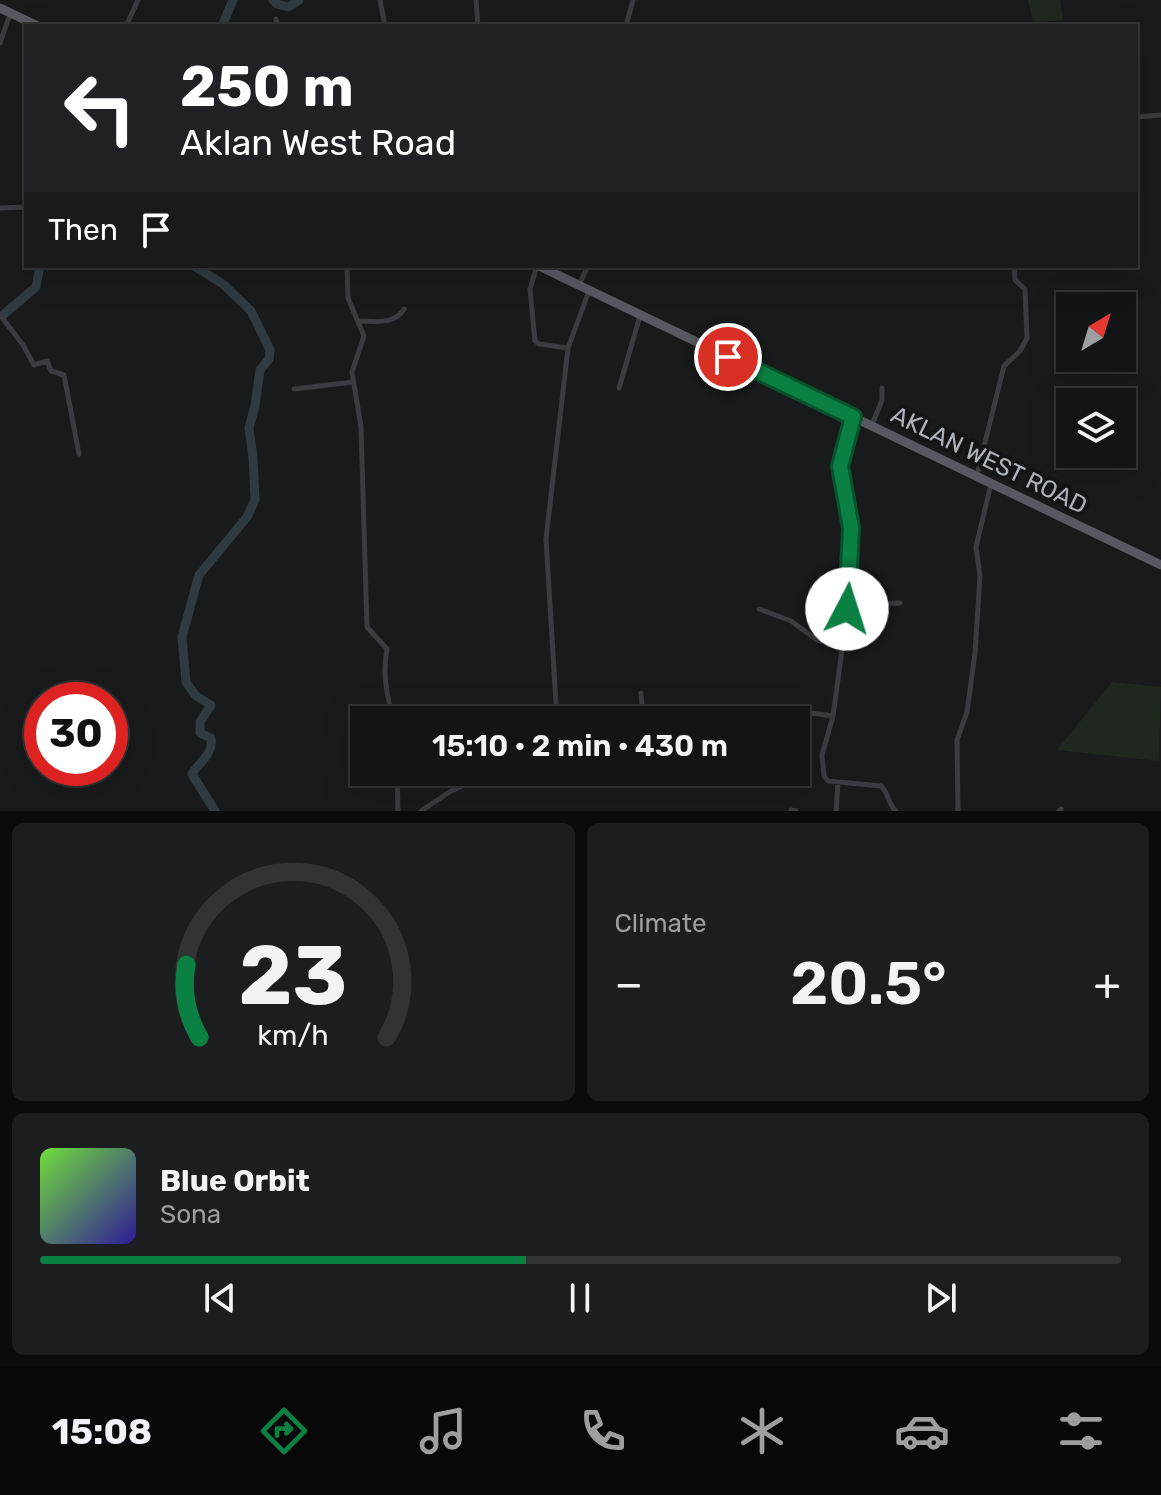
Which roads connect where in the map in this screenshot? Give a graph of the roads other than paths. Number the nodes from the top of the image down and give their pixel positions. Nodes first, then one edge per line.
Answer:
1 (138, 0) edge
2 (380, 0) edge
3 (476, 0) edge
4 (633, 0) edge
5 (5, 10) edge
6 (34, 24) edge
7 (127, 24) edge
8 (385, 24) edge
9 (478, 24) edge
10 (627, 24) edge
11 (0, 43) edge
12 (1161, 115) edge
13 (1138, 117) edge
14 (24, 207) edge
15 (0, 208) edge
16 (347, 268) edge
17 (537, 268) edge
18 (542, 268) edge
19 (587, 268) edge
20 (1014, 268) edge
21 (579, 285) junction
22 (589, 290) junction
23 (404, 309) dead end
24 (0, 315) edge
25 (641, 315) junction
26 (359, 321) junction
27 (568, 348) junction
28 (353, 382) junction
29 (619, 388) dead end
30 (882, 388) dead end
31 (294, 389) dead end
32 (853, 417) junction
33 (872, 426) junction
34 (79, 454) dead end
35 (976, 476) junction
36 (991, 484) junction
37 (1161, 565) edge
38 (900, 603) dead end
39 (848, 605) junction
40 (759, 609) dead end
41 (842, 646) junction
42 (641, 693) dead end
43 (389, 706) edge
44 (556, 706) edge
45 (642, 706) edge
46 (810, 713) edge
47 (833, 716) junction
48 (838, 783) junction
49 (397, 786) edge
50 (462, 786) edge
51 (398, 811) edge
52 (421, 811) edge
53 (836, 811) edge
54 (896, 811) edge
55 (958, 811) edge

1 - 7 street
2 - 8 street
3 - 9 street
4 - 10 street
5 - 6 main road
5 - 11 street
12 - 13 street
14 - 15 street
16 - 26 street
17 - 27 street
18 - 21 main road, AKLAN WEST ROAD
19 - 21 street
20 - 35 street
21 - 22 main road, AKLAN WEST ROAD
22 - 25 main road, AKLAN WEST ROAD
22 - 27 street
23 - 26 street
24 - 34 street
25 - 29 street
25 - 32 main road, AKLAN WEST ROAD
26 - 28 street
27 - 44 street
28 - 31 street
28 - 43 street
30 - 33 street
32 - 33 main road, AKLAN WEST ROAD
32 - 39 street
33 - 35 main road, AKLAN WEST ROAD
35 - 36 main road, AKLAN WEST ROAD
36 - 37 main road, AKLAN WEST ROAD
36 - 55 street
38 - 39 street
39 - 41 street
40 - 41 street
41 - 47 street
42 - 45 street
46 - 47 street
47 - 48 street
48 - 53 street
48 - 54 street
49 - 51 street
50 - 52 street

